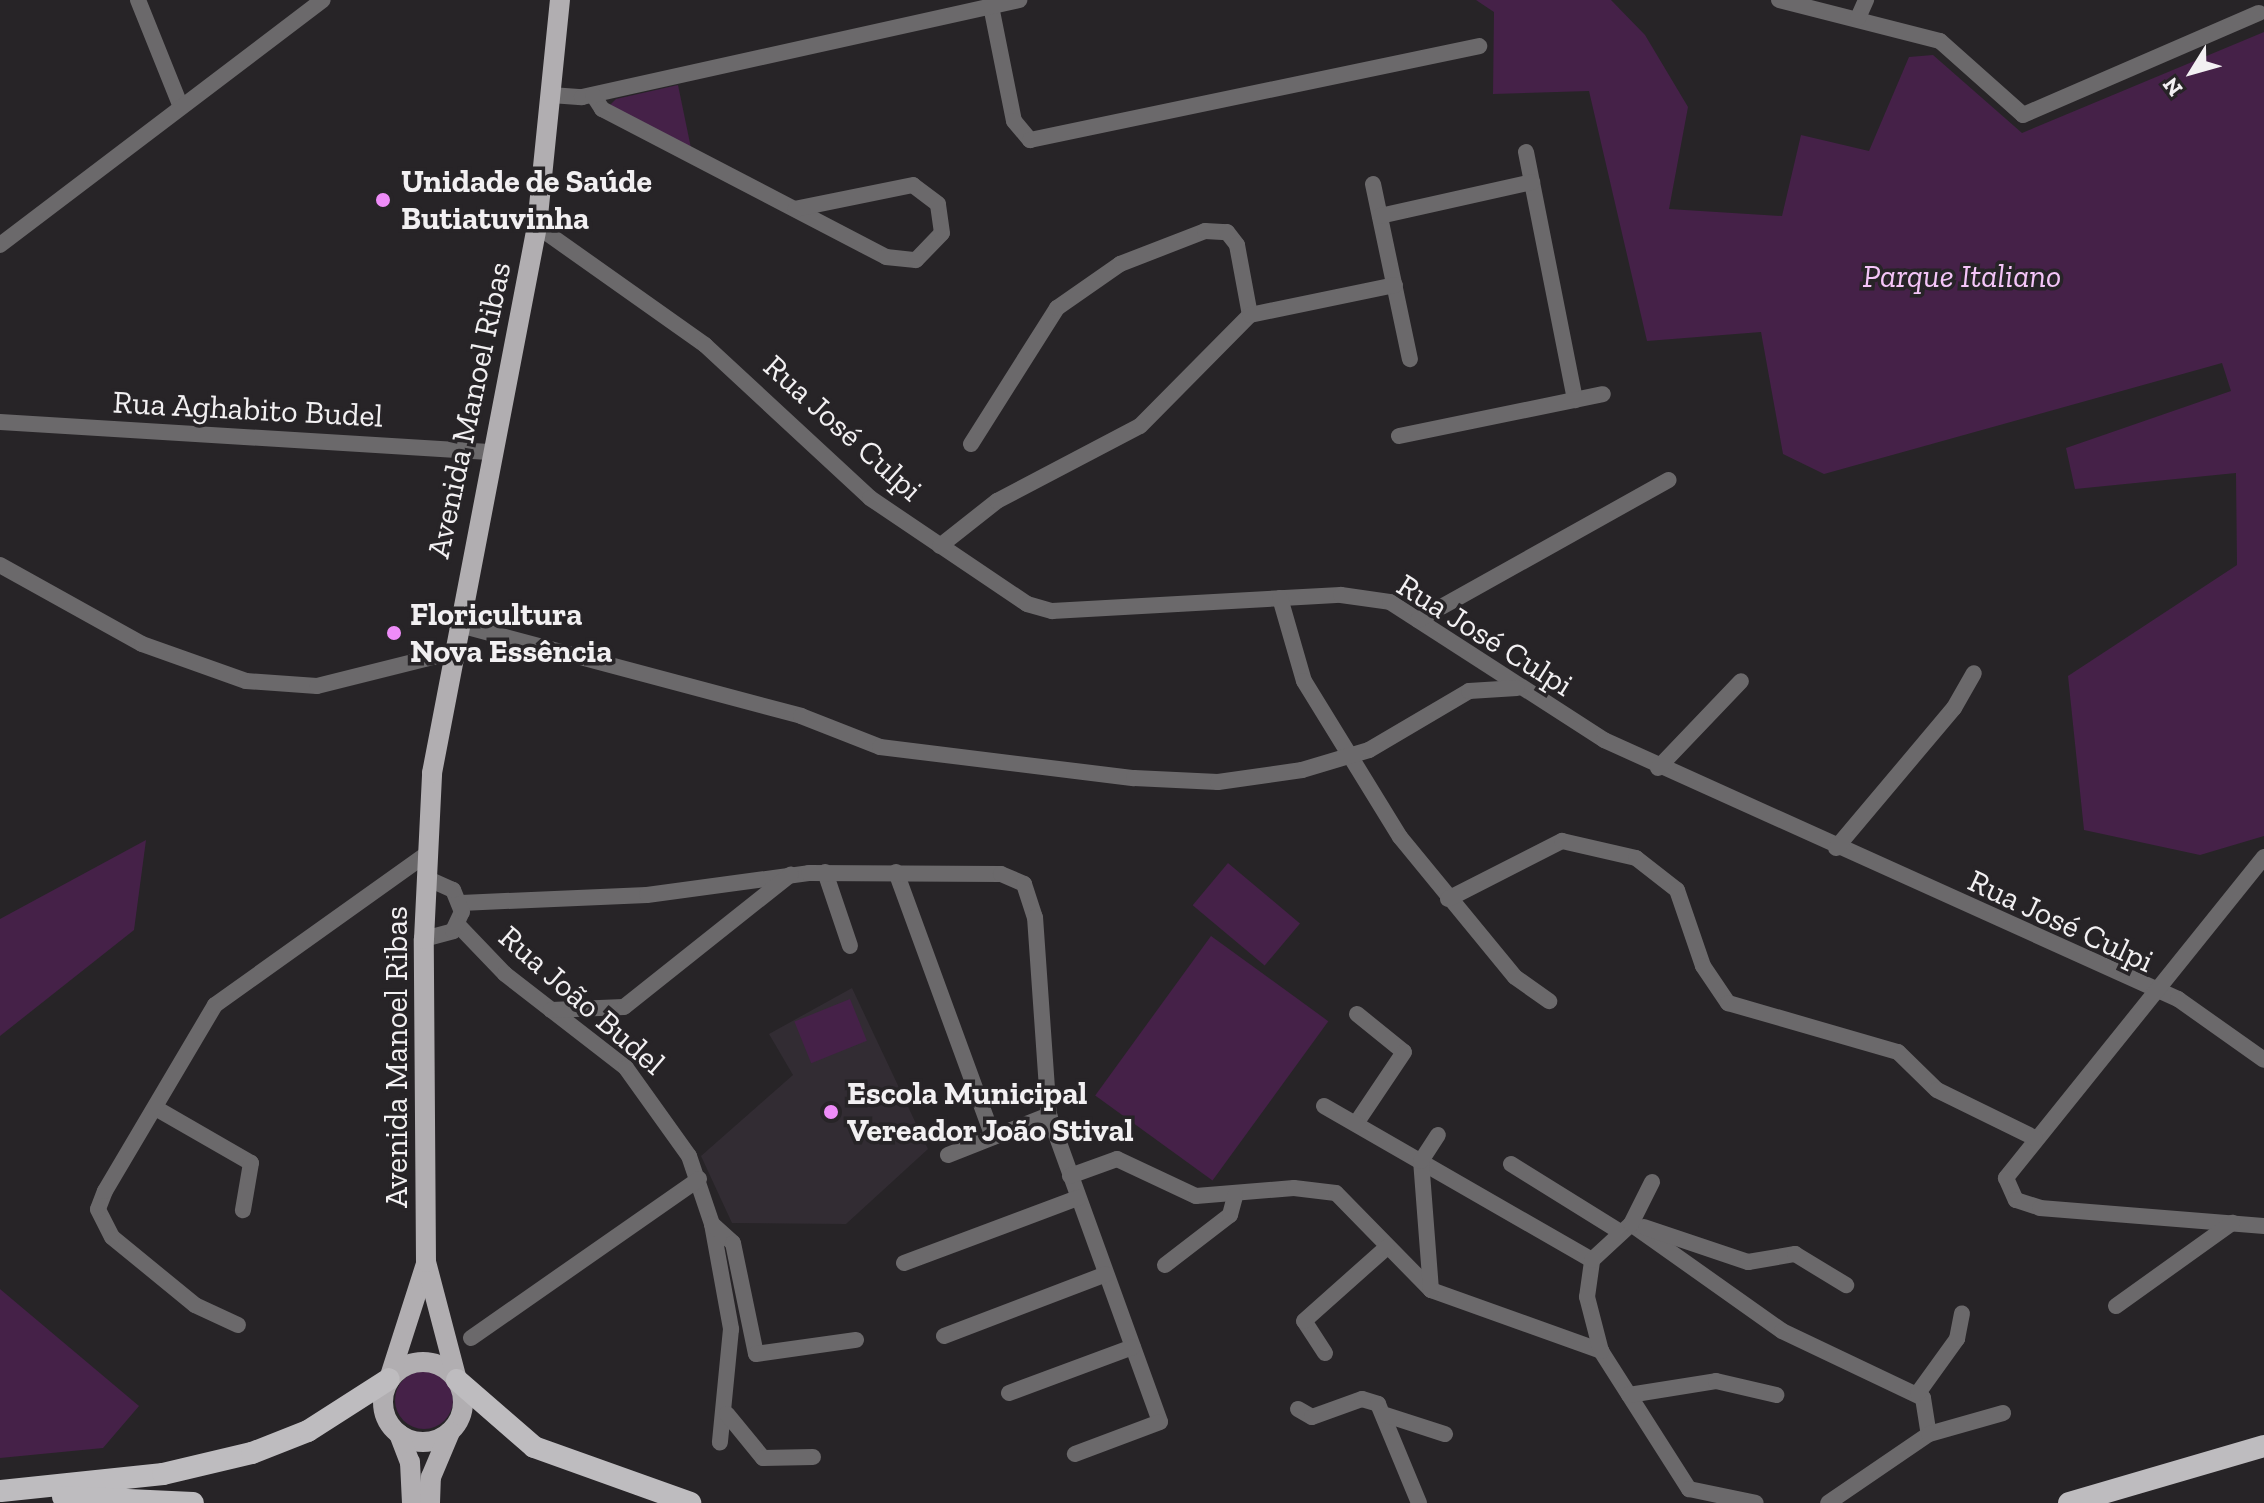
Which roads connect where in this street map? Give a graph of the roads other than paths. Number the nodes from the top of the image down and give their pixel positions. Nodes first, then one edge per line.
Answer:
1 (138, 0) edge
2 (560, 0) edge
3 (1019, 0) edge
4 (1779, 0) edge
5 (1866, 0) edge
6 (319, 1) edge
7 (991, 6) junction
8 (2259, 13) dead end
9 (1858, 18) junction
10 (1479, 46) dead end
11 (551, 95) junction
12 (593, 95) junction
13 (181, 107) junction
14 (1526, 152) dead end
15 (1532, 182) junction
16 (1373, 184) dead end
17 (795, 209) junction
18 (1380, 216) junction
19 (537, 226) junction
20 (0, 245) edge
21 (1395, 285) junction
22 (1250, 315) junction
23 (1410, 359) dead end
24 (1603, 394) dead end
25 (1575, 400) junction
26 (0, 422) edge
27 (1399, 436) dead end
28 (971, 444) dead end
29 (493, 452) junction
30 (1669, 480) dead end
31 (943, 549) junction
32 (0, 565) edge
33 (1280, 598) junction
34 (1418, 620) junction
35 (456, 624) junction
36 (449, 653) junction
37 (1974, 673) dead end
38 (1741, 681) dead end
39 (1517, 688) junction
40 (1349, 757) junction
41 (1658, 768) junction
42 (1836, 848) junction
43 (427, 854) junction
44 (2264, 857) edge
45 (825, 872) junction
46 (896, 872) junction
47 (791, 874) junction
48 (426, 878) junction
49 (1448, 899) junction
50 (461, 903) junction
51 (458, 925) junction
52 (424, 939) junction
53 (850, 946) dead end
54 (2157, 996) junction
55 (1549, 1001) dead end
56 (551, 1010) junction
57 (1357, 1014) dead end
58 (2264, 1060) edge
59 (1324, 1106) dead end
60 (159, 1110) junction
61 (1049, 1115) junction
62 (1357, 1122) junction
63 (1438, 1135) dead end
64 (993, 1137) junction
65 (2035, 1138) junction
66 (948, 1155) dead end
67 (1421, 1161) junction
68 (1511, 1164) dead end
69 (1070, 1176) junction
70 (699, 1179) junction
71 (1652, 1182) dead end
72 (1235, 1196) junction
73 (1078, 1198) junction
74 (243, 1210) dead end
75 (2232, 1223) junction
76 (712, 1224) junction
77 (2264, 1226) edge
78 (1624, 1227) junction
79 (1387, 1247) junction
80 (1592, 1260) junction
81 (426, 1262) junction
82 (904, 1263) dead end
83 (1165, 1265) dead end
84 (1106, 1274) junction
85 (1846, 1285) dead end
86 (1431, 1290) junction
87 (2116, 1306) dead end
88 (1962, 1313) dead end
89 (238, 1325) dead end
90 (944, 1336) dead end
91 (471, 1338) dead end
92 (856, 1340) dead end
93 (1133, 1347) junction
94 (1601, 1351) junction
95 (1325, 1353) dead end
96 (389, 1379) junction
97 (457, 1380) junction
98 (1009, 1393) dead end
99 (1918, 1393) junction
100 (1629, 1395) junction
101 (1776, 1395) dead end
102 (1298, 1409) dead end
103 (2003, 1413) dead end
104 (727, 1414) junction
105 (1386, 1415) junction
106 (450, 1432) junction
107 (399, 1434) junction
108 (1445, 1434) dead end
109 (1929, 1434) junction
110 (720, 1442) dead end
111 (2264, 1446) edge
112 (1075, 1454) dead end
113 (813, 1457) dead end
114 (0, 1491) edge
115 (421, 1495) edge
116 (193, 1503) edge
117 (690, 1503) edge
118 (1419, 1503) edge
119 (1756, 1503) edge
120 (1828, 1503) edge
121 (2069, 1503) edge

1 - 13 street
2 - 11 main road, Avenida Manoel Ribas
3 - 7 street
4 - 9 street
5 - 9 street
6 - 13 street
7 - 10 street
7 - 12 street
8 - 9 street
11 - 12 street
11 - 19 main road, Avenida Manoel Ribas
12 - 17 street
13 - 20 street
14 - 15 street
15 - 18 street
15 - 25 street
16 - 18 street
17 - 17 street
18 - 21 street
19 - 29 main road, Avenida Manoel Ribas
19 - 31 street, Rua José Culpi
21 - 22 street
21 - 23 street
22 - 28 street
22 - 31 street
24 - 25 street
25 - 27 street
26 - 29 street, Rua Aghabito Budel
29 - 35 main road, Avenida Manoel Ribas
30 - 34 street
31 - 33 street, Rua José Culpi
32 - 36 street
33 - 34 street, Rua José Culpi
33 - 40 street
34 - 39 street, Rua José Culpi
35 - 36 main road, Avenida Manoel Ribas
35 - 40 street
36 - 43 main road, Avenida Manoel Ribas
37 - 42 street
38 - 41 street
39 - 40 street
39 - 41 street, Rua José Culpi
40 - 49 street
41 - 42 street, Rua José Culpi
42 - 54 street, Rua José Culpi
43 - 48 main road, Avenida Manoel Ribas
43 - 60 street
44 - 54 street
45 - 46 street
45 - 47 street
45 - 53 street
46 - 61 street
46 - 64 street
47 - 50 street
47 - 56 street
48 - 50 street
48 - 52 main road, Avenida Manoel Ribas
49 - 55 street
49 - 65 street
50 - 51 street
51 - 52 street
51 - 56 street, Rua João Budel
52 - 81 main road, Avenida Manoel Ribas
54 - 58 street, Rua José Culpi
54 - 65 street
56 - 70 street, Rua João Budel
57 - 62 street
59 - 62 street
60 - 74 street
60 - 89 street
61 - 64 street
61 - 69 street
62 - 67 street
63 - 67 street
64 - 66 street
65 - 75 street
67 - 80 street
67 - 86 street
68 - 78 street
69 - 72 street
69 - 73 street
70 - 76 street, Rua João Budel
70 - 91 street
71 - 78 street
72 - 79 street
72 - 83 street
73 - 82 street
73 - 84 street
75 - 77 street
75 - 87 street
76 - 92 street
76 - 104 street, Rua João Budel
78 - 80 street
78 - 85 street
78 - 99 street
79 - 86 street
79 - 95 street
80 - 94 street
81 - 96 main road, Avenida Manoel Ribas
81 - 97 main road, Avenida Manoel Ribas
84 - 90 street
84 - 93 street
86 - 94 street
88 - 99 street
93 - 98 street
93 - 112 street
94 - 100 street
96 - 97 main road
96 - 107 main road
96 - 114 highway
97 - 106 main road
97 - 117 highway
99 - 109 street
100 - 101 street
100 - 119 street
102 - 105 street
103 - 109 street
104 - 110 street, Rua João Budel
104 - 113 street
105 - 108 street
105 - 118 street
106 - 107 main road
106 - 115 main road
107 - 115 main road
109 - 120 street
111 - 121 highway
114 - 116 highway

